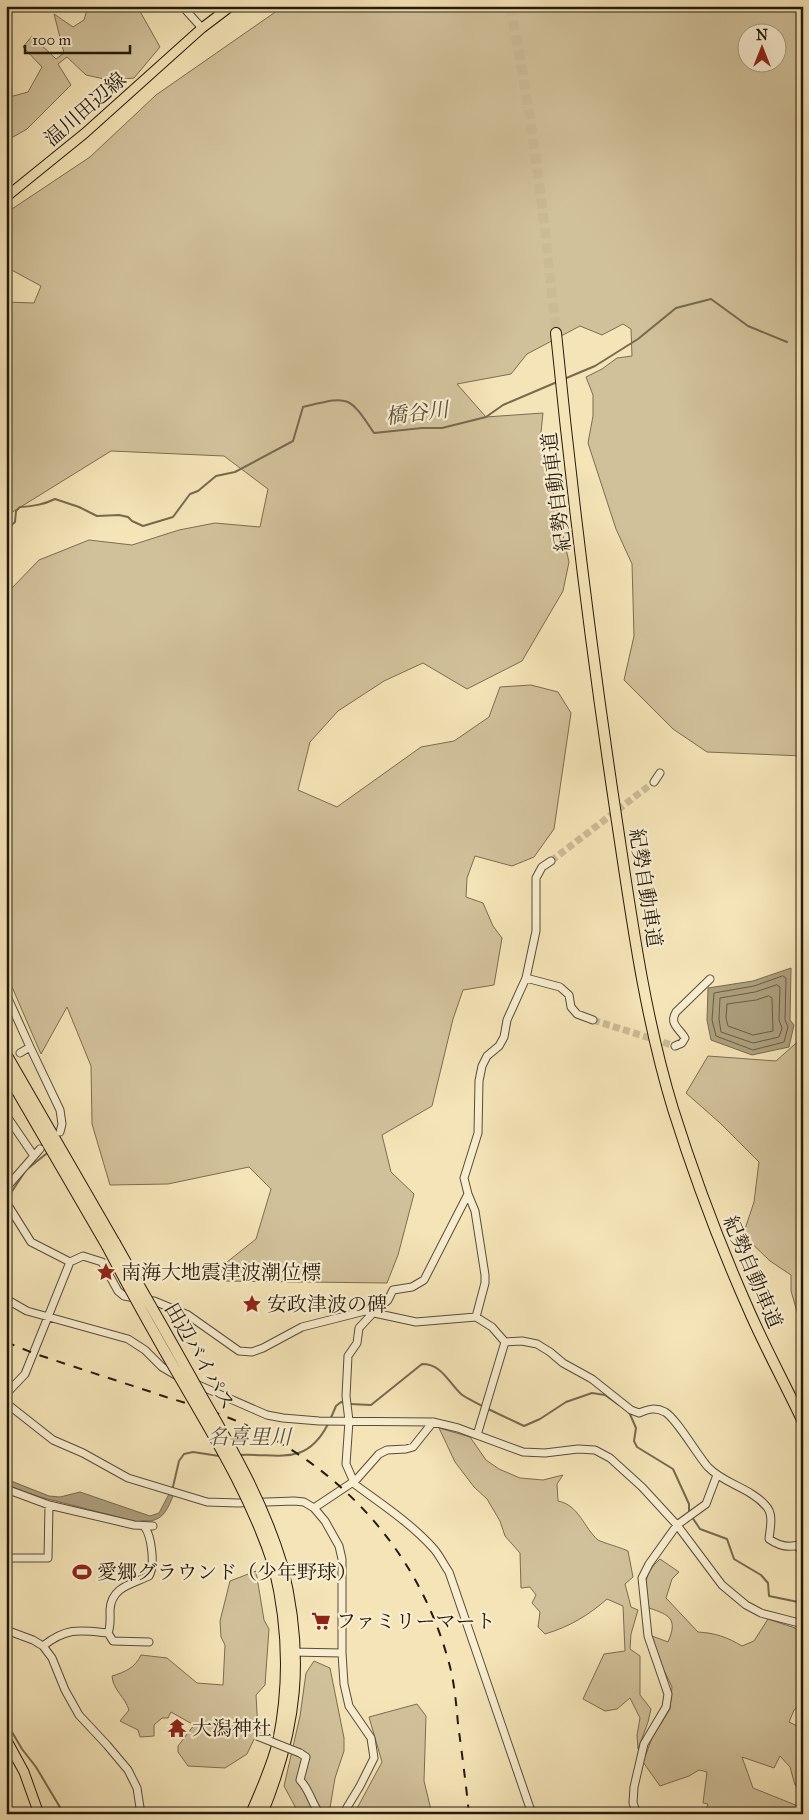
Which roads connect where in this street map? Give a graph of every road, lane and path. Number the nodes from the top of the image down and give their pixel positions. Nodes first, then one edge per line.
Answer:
1 (182, 6) edge
2 (231, 6) edge
3 (202, 28) junction
4 (6, 197) edge
5 (556, 333) tunnel mouth
6 (660, 773) dead end
7 (654, 782) tunnel mouth
8 (552, 861) tunnel mouth
9 (526, 978) junction
10 (710, 979) dead end
11 (6, 994) edge
12 (593, 1020) tunnel mouth
13 (674, 1046) dead end
14 (30, 1047) junction
15 (20, 1053) dead end
16 (6, 1054) edge
17 (6, 1072) edge
18 (6, 1115) edge
19 (60, 1132) dead end
20 (40, 1150) dead end
21 (34, 1156) junction
22 (6, 1188) edge
23 (468, 1194) junction
24 (6, 1202) edge
25 (111, 1244) junction
26 (70, 1262) junction
27 (6, 1299) edge
28 (372, 1314) junction
29 (48, 1316) junction
30 (476, 1317) junction
31 (505, 1342) junction
32 (6, 1394) edge
33 (6, 1403) edge
34 (350, 1422) junction
35 (433, 1422) junction
36 (803, 1422) edge
37 (477, 1435) junction
38 (717, 1475) junction
39 (353, 1481) junction
40 (6, 1489) edge
41 (49, 1505) junction
42 (314, 1508) junction
43 (677, 1525) junction
44 (144, 1526) junction
45 (153, 1526) dead end
46 (800, 1545) edge
47 (803, 1554) edge
48 (6, 1558) edge
49 (803, 1624) edge
50 (6, 1630) edge
51 (108, 1633) junction
52 (149, 1642) dead end
53 (43, 1646) junction
54 (291, 1652) junction
55 (342, 1653) junction
56 (258, 1736) dead end
57 (6, 1739) edge
58 (39, 1814) edge
59 (142, 1814) edge
60 (251, 1814) edge
61 (262, 1814) edge
62 (320, 1814) edge
63 (343, 1814) edge
64 (532, 1814) edge
65 (637, 1814) edge

1 - 3 street
2 - 3 main road, 温川田辺線
3 - 4 main road, 温川田辺線
5 - 36 highway, 紀勢自動車道
6 - 7 street
8 - 9 street
9 - 12 street
9 - 23 street
10 - 13 street
11 - 14 street
14 - 15 street
14 - 19 street
16 - 25 highway, 田辺バイパス
17 - 25 highway, 田辺バイパス
18 - 21 street
20 - 21 street
21 - 22 street
23 - 28 street
23 - 30 street
24 - 26 street
25 - 54 highway, 田辺バイパス, bridge
26 - 28 street
26 - 29 street
27 - 29 street
28 - 30 street
28 - 34 street
29 - 32 street
29 - 34 street
30 - 31 street
31 - 37 street
31 - 38 street
33 - 42 street
34 - 35 street
34 - 39 street
35 - 37 street
35 - 39 street
37 - 43 street
38 - 43 street
38 - 46 street
39 - 42 street
39 - 64 street
40 - 41 street
41 - 44 street
41 - 48 street
42 - 55 street
43 - 49 street
43 - 65 street
44 - 45 street
44 - 51 street
46 - 47 street
50 - 53 street
51 - 52 street
51 - 53 street
53 - 59 street
54 - 55 street
54 - 60 highway, 田辺バイパス
54 - 61 highway, 田辺バイパス
55 - 63 street
56 - 62 street, bridge
57 - 58 main road

